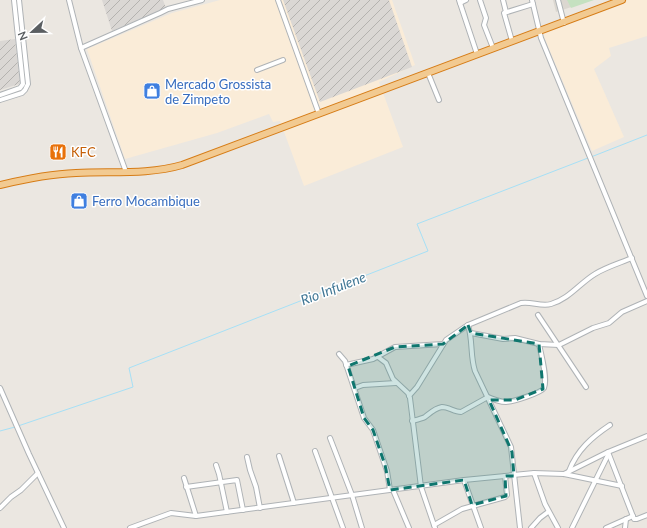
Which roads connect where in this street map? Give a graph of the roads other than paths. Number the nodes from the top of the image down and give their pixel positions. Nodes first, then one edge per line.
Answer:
1 (14, 0) edge
2 (19, 0) edge
3 (69, 0) edge
4 (202, 0) edge
5 (278, 0) edge
6 (466, 0) edge
7 (480, 0) edge
8 (503, 0) edge
9 (558, 0) edge
10 (622, 0) edge
11 (459, 1) edge
12 (190, 2) edge
13 (532, 2) edge
14 (506, 12) junction
15 (564, 23) junction
16 (539, 32) junction
17 (512, 41) junction
18 (81, 48) junction
19 (493, 48) junction
20 (477, 54) junction
21 (283, 60) dead end
22 (257, 70) dead end
23 (428, 73) junction
24 (0, 95) edge
25 (0, 100) edge
26 (439, 100) dead end
27 (319, 114) junction
28 (126, 172) junction
29 (0, 185) edge
30 (632, 258) junction
31 (647, 296) edge
32 (647, 301) edge
33 (538, 315) dead end
34 (468, 325) junction
35 (471, 333) junction
36 (443, 344) junction
37 (540, 344) junction
38 (559, 345) junction
39 (339, 354) dead end
40 (378, 357) junction
41 (346, 365) junction
42 (396, 383) junction
43 (586, 387) dead end
44 (0, 388) edge
45 (354, 388) junction
46 (409, 396) junction
47 (488, 397) junction
48 (412, 421) junction
49 (610, 425) dead end
50 (647, 436) edge
51 (330, 438) dead end
52 (315, 451) dead end
53 (608, 453) junction
54 (279, 456) dead end
55 (247, 457) dead end
56 (216, 465) dead end
57 (569, 472) junction
58 (38, 473) junction
59 (534, 474) junction
60 (564, 474) junction
61 (505, 476) junction
62 (514, 476) junction
63 (184, 478) dead end
64 (464, 480) junction
65 (595, 480) junction
66 (221, 483) junction
67 (622, 486) junction
68 (186, 487) junction
69 (421, 487) junction
70 (392, 490) junction
71 (352, 496) junction
72 (331, 497) junction
73 (294, 503) junction
74 (472, 505) junction
75 (0, 508) edge
76 (260, 508) junction
77 (243, 510) junction
78 (227, 512) junction
79 (548, 512) junction
80 (647, 515) edge
81 (196, 516) junction
82 (633, 516) junction
83 (626, 519) junction
84 (435, 526) edge
85 (64, 528) edge
86 (130, 528) edge
87 (343, 528) edge
88 (362, 528) edge
89 (409, 528) edge
90 (482, 528) edge
91 (520, 528) edge
92 (531, 528) edge
93 (558, 528) edge
94 (572, 528) edge
95 (606, 528) edge
96 (625, 528) edge

1 - 24 street
2 - 25 street
3 - 18 street
4 - 12 street
5 - 27 street
6 - 11 street
7 - 19 street
8 - 14 street
9 - 15 street
10 - 15 highway
11 - 20 street
12 - 18 street
13 - 14 street
13 - 16 street
14 - 17 street
15 - 16 highway
16 - 17 highway
16 - 30 street
17 - 19 highway
18 - 28 street
19 - 20 highway
20 - 23 highway
21 - 22 street
23 - 26 street
23 - 27 highway
27 - 28 highway
28 - 29 highway
30 - 31 street
30 - 34 street
32 - 38 street
33 - 38 street
34 - 35 street
34 - 36 street
35 - 37 street
35 - 47 street
36 - 40 street
36 - 46 street
37 - 38 street
37 - 47 street
38 - 43 street
39 - 41 street
40 - 41 street
40 - 42 street
41 - 45 street
42 - 45 street
42 - 46 street
44 - 58 street
45 - 70 street
46 - 48 street
47 - 48 street
47 - 62 street
48 - 69 street
49 - 57 street
50 - 53 street
51 - 71 street
52 - 72 street
53 - 57 street
53 - 65 street
53 - 67 street
54 - 73 street
55 - 76 street
56 - 66 street
57 - 60 street
58 - 75 street
58 - 85 street
59 - 60 street
59 - 62 street
59 - 79 street
60 - 65 street
61 - 62 street
61 - 64 street
61 - 74 street
62 - 91 street
63 - 68 street
64 - 69 street
64 - 74 street
65 - 67 street
65 - 94 street
66 - 68 street
66 - 77 street
66 - 78 street
67 - 82 street
68 - 81 street
69 - 70 street
69 - 84 street
70 - 71 street
70 - 89 street
71 - 72 street
71 - 88 street
72 - 73 street
72 - 87 street
73 - 76 street
74 - 84 street
74 - 90 street
76 - 77 street
77 - 78 street
78 - 81 street
79 - 92 street
79 - 93 street
80 - 82 street
81 - 86 street
82 - 83 street
83 - 95 street
83 - 96 street

